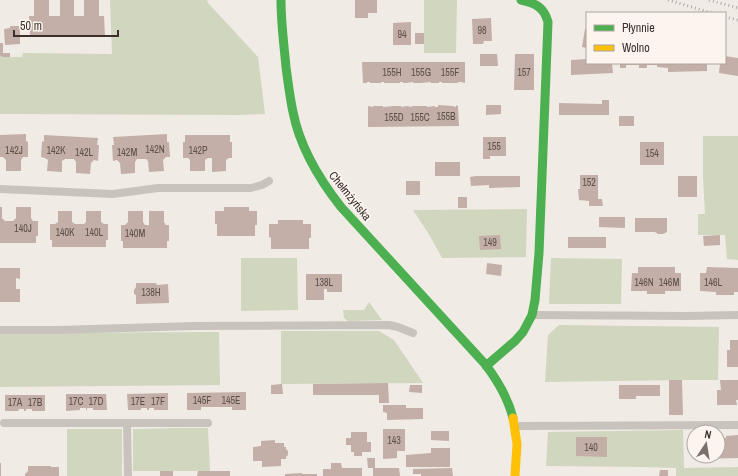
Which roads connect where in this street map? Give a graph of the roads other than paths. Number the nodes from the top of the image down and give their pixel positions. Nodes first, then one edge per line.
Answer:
1 (281, 0) edge
2 (521, 0) edge
3 (269, 181) dead end
4 (0, 189) edge
5 (532, 314) junction
6 (738, 315) edge
7 (0, 330) edge
8 (413, 333) dead end
9 (486, 366) junction
10 (4, 423) dead end
11 (127, 423) junction
12 (208, 423) dead end
13 (738, 425) edge
14 (515, 426) junction
15 (128, 476) edge
16 (515, 476) edge

1 - 9 street, Chełmżyńska
2 - 5 street
3 - 4 lane
5 - 6 lane
5 - 9 street
7 - 8 lane
9 - 14 street, Chełmżyńska
10 - 11 lane
11 - 12 lane
11 - 15 lane
13 - 14 lane
14 - 16 street, Chełmżyńska

